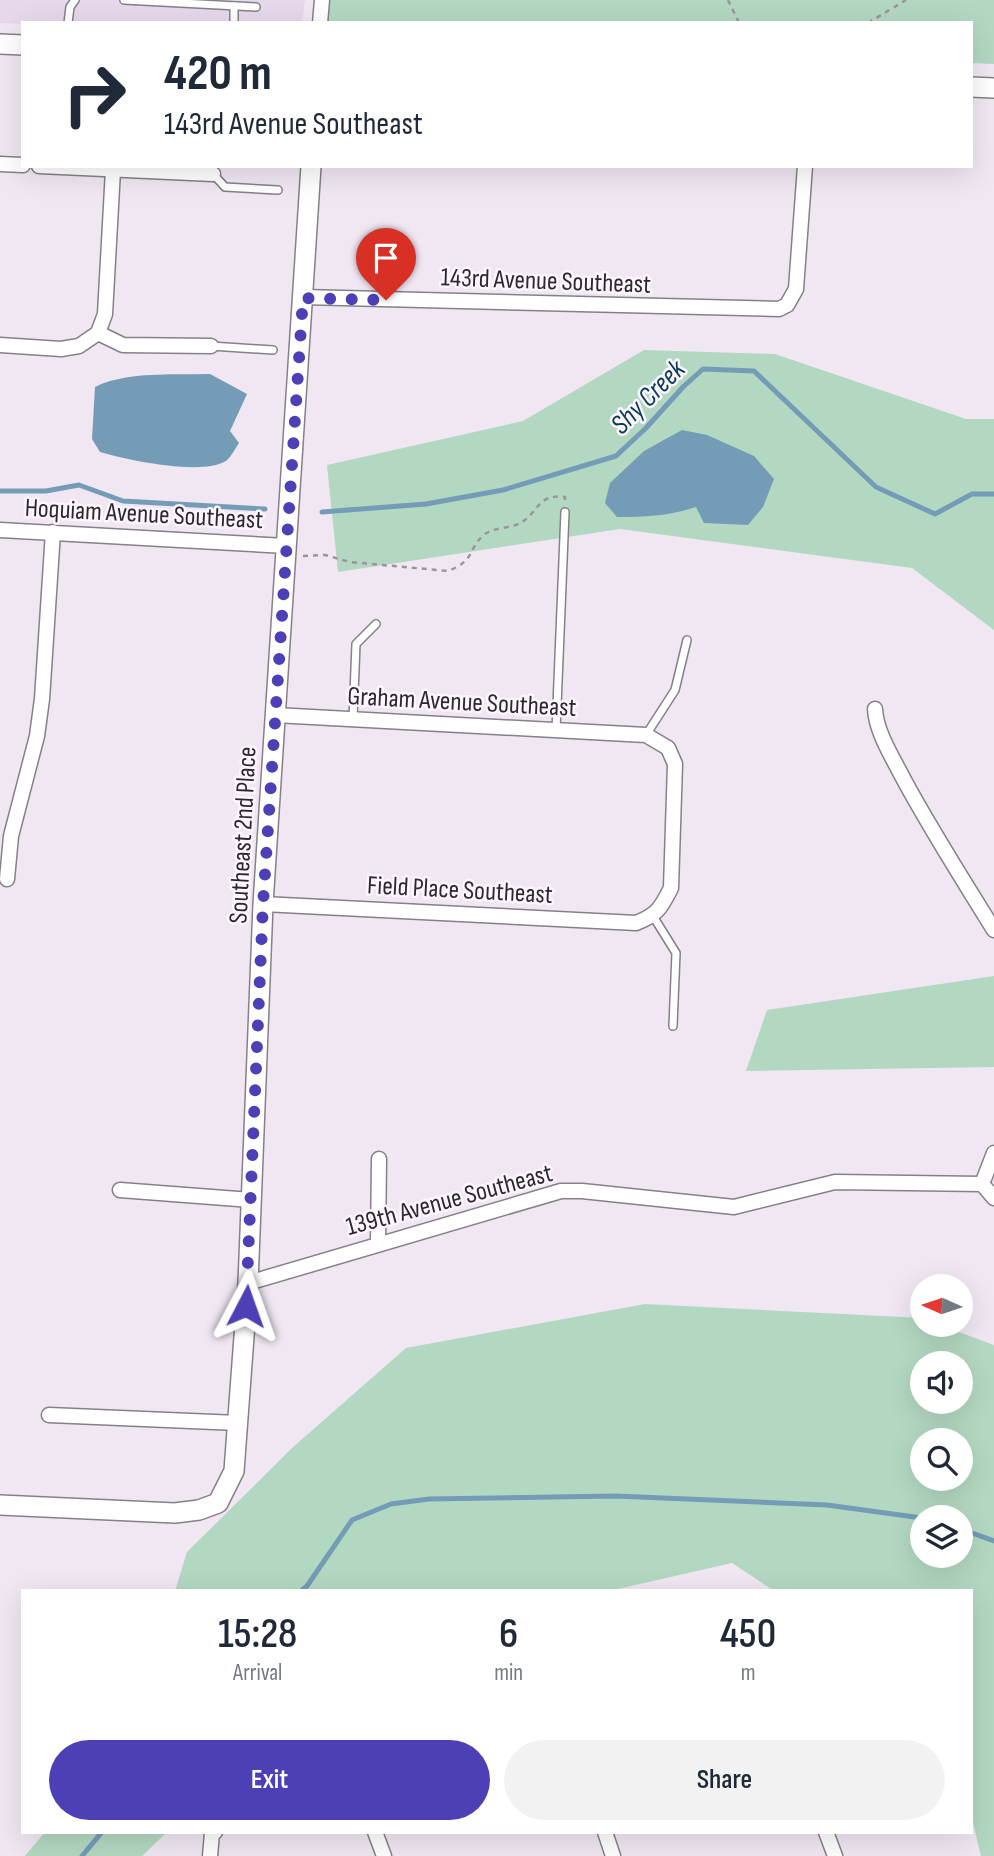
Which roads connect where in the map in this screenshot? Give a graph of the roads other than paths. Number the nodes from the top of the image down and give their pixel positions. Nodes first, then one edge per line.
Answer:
1 (74, 0) edge
2 (124, 0) edge
3 (321, 0) edge
4 (147, 1) edge
5 (234, 6) junction
6 (256, 7) dead end
7 (69, 21) edge
8 (234, 21) edge
9 (320, 21) edge
10 (0, 44) edge
11 (21, 45) edge
12 (973, 88) edge
13 (994, 88) edge
14 (0, 164) edge
15 (21, 166) edge
16 (76, 168) edge
17 (312, 168) edge
18 (805, 168) edge
19 (113, 170) junction
20 (213, 170) edge
21 (278, 190) dead end
22 (303, 298) junction
23 (98, 333) junction
24 (0, 345) edge
25 (211, 346) joint
26 (273, 349) dead end
27 (565, 512) road end
28 (0, 530) edge
29 (53, 532) junction
30 (286, 550) junction
31 (376, 624) dead end
32 (687, 640) dead end
33 (875, 709) dead end
34 (275, 715) junction
35 (353, 719) junction
36 (556, 730) junction
37 (646, 735) junction
38 (7, 879) dead end
39 (263, 904) junction
40 (653, 916) junction
41 (994, 930) edge
42 (673, 1026) dead end
43 (994, 1153) edge
44 (379, 1159) dead end
45 (982, 1184) junction
46 (120, 1190) dead end
47 (994, 1198) edge
48 (251, 1200) junction
49 (378, 1243) junction
50 (248, 1283) junction
51 (49, 1415) dead end
52 (238, 1423) junction
53 (0, 1505) edge
54 (213, 1834) edge
55 (376, 1834) edge
56 (606, 1834) edge
57 (828, 1834) edge
58 (210, 1856) edge
59 (384, 1856) edge
60 (613, 1856) edge
61 (835, 1856) edge

1 - 7 lane
2 - 4 lane
3 - 9 street
4 - 5 lane
5 - 6 lane
5 - 8 lane
10 - 11 street
12 - 13 street
14 - 15 street
16 - 19 street
17 - 22 street, Southeast 2nd Place
18 - 22 street, 143rd Avenue Southeast
19 - 20 street
19 - 23 street
20 - 21 lane
22 - 30 street, Southeast 2nd Place
23 - 24 street
23 - 25 street
25 - 26 lane
27 - 36 lane
28 - 29 street, Hoquiam Avenue Southeast
29 - 30 street, Hoquiam Avenue Southeast
29 - 38 street
30 - 34 street, Southeast 2nd Place
31 - 35 lane
32 - 37 lane
33 - 41 street
34 - 35 street, Graham Avenue Southeast
34 - 39 street, Southeast 2nd Place
35 - 36 street, Graham Avenue Southeast
36 - 37 street, Graham Avenue Southeast
37 - 40 street
39 - 40 street, Field Place Southeast
39 - 48 street, Southeast 2nd Place
40 - 42 lane
43 - 45 street
44 - 49 street
45 - 47 street
45 - 49 street, 139th Avenue Southeast
46 - 48 street
48 - 50 street, Southeast 2nd Place
49 - 50 street, 139th Avenue Southeast
50 - 52 street, Southeast 2nd Place
51 - 52 street
52 - 53 street, Southeast 2nd Place
54 - 58 street
55 - 59 street
56 - 60 street
57 - 61 street

